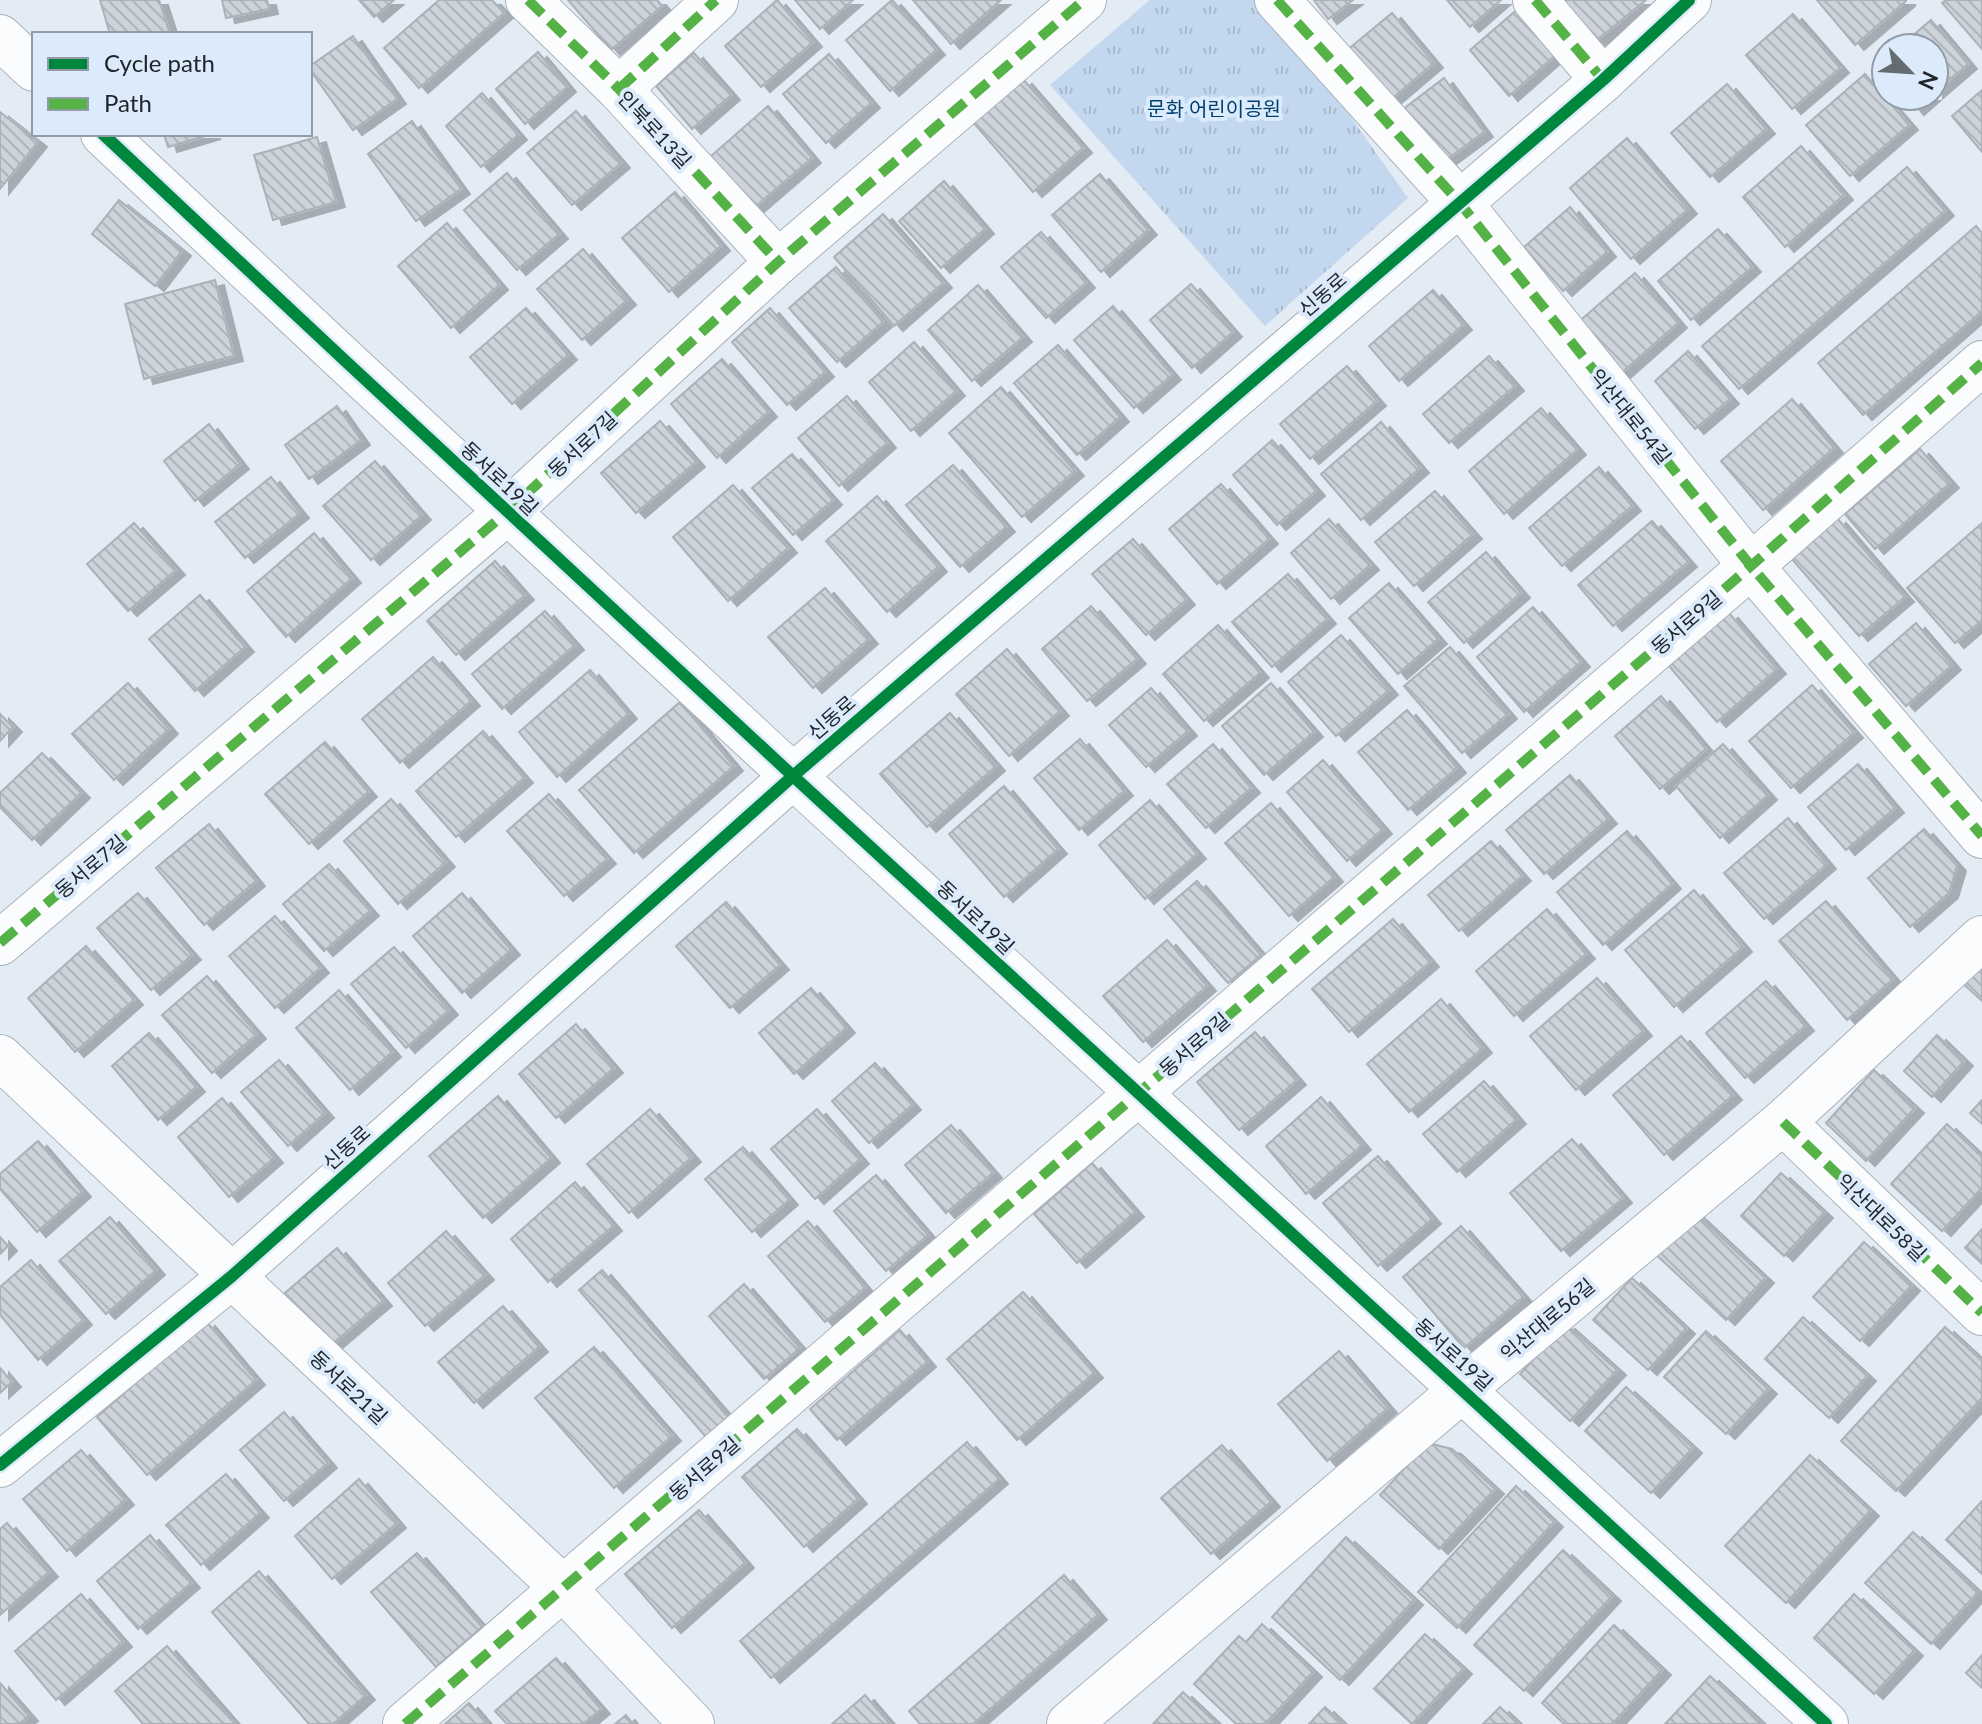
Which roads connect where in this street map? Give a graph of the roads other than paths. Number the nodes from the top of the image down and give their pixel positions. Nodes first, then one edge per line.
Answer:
1 (716, 0) edge
2 (1084, 0) edge
3 (1277, 0) edge
4 (1535, 0) edge
5 (1689, 0) edge
6 (533, 2) edge
7 (0, 37) edge
8 (32, 67) edge
9 (1603, 80) junction
10 (619, 89) junction
11 (105, 136) edge
12 (1459, 202) junction
13 (778, 262) junction
14 (1982, 363) edge
15 (507, 512) junction
16 (1751, 566) junction
17 (793, 776) junction
18 (1982, 836) edge
19 (1982, 938) edge
20 (0, 943) edge
21 (0, 1057) edge
22 (1138, 1093) junction
23 (1783, 1122) junction
24 (232, 1276) junction
25 (1982, 1313) edge
26 (1463, 1389) junction
27 (0, 1465) edge
28 (564, 1589) junction
29 (405, 1724) edge
30 (692, 1724) edge
31 (1069, 1724) edge
32 (1826, 1724) edge

1 - 10 street
2 - 13 street, 동서로7길
3 - 12 street, 익산대로54길
4 - 9 street
5 - 9 street, 신동로
6 - 10 street, 인북로13길
7 - 8 street
9 - 12 street, 신동로
10 - 13 street, 인북로13길
11 - 15 street, 동서로19길
12 - 16 street, 익산대로54길
12 - 17 street, 신동로
13 - 15 street, 동서로7길
14 - 16 street, 동서로9길
15 - 17 street, 동서로19길
15 - 20 street, 동서로7길
16 - 18 street, 익산대로54길
16 - 22 street, 동서로9길
17 - 22 street, 동서로19길
17 - 24 street, 신동로
19 - 23 street, 익산대로56길
21 - 24 street, 동서로21길
22 - 26 street, 동서로19길
22 - 28 street, 동서로9길
23 - 25 street, 익산대로58길
23 - 26 street, 익산대로56길
24 - 27 street, 신동로
24 - 28 street, 동서로21길
26 - 31 street, 익산대로56길
26 - 32 street, 동서로19길
28 - 29 street, 동서로9길
28 - 30 street, 동서로21길

